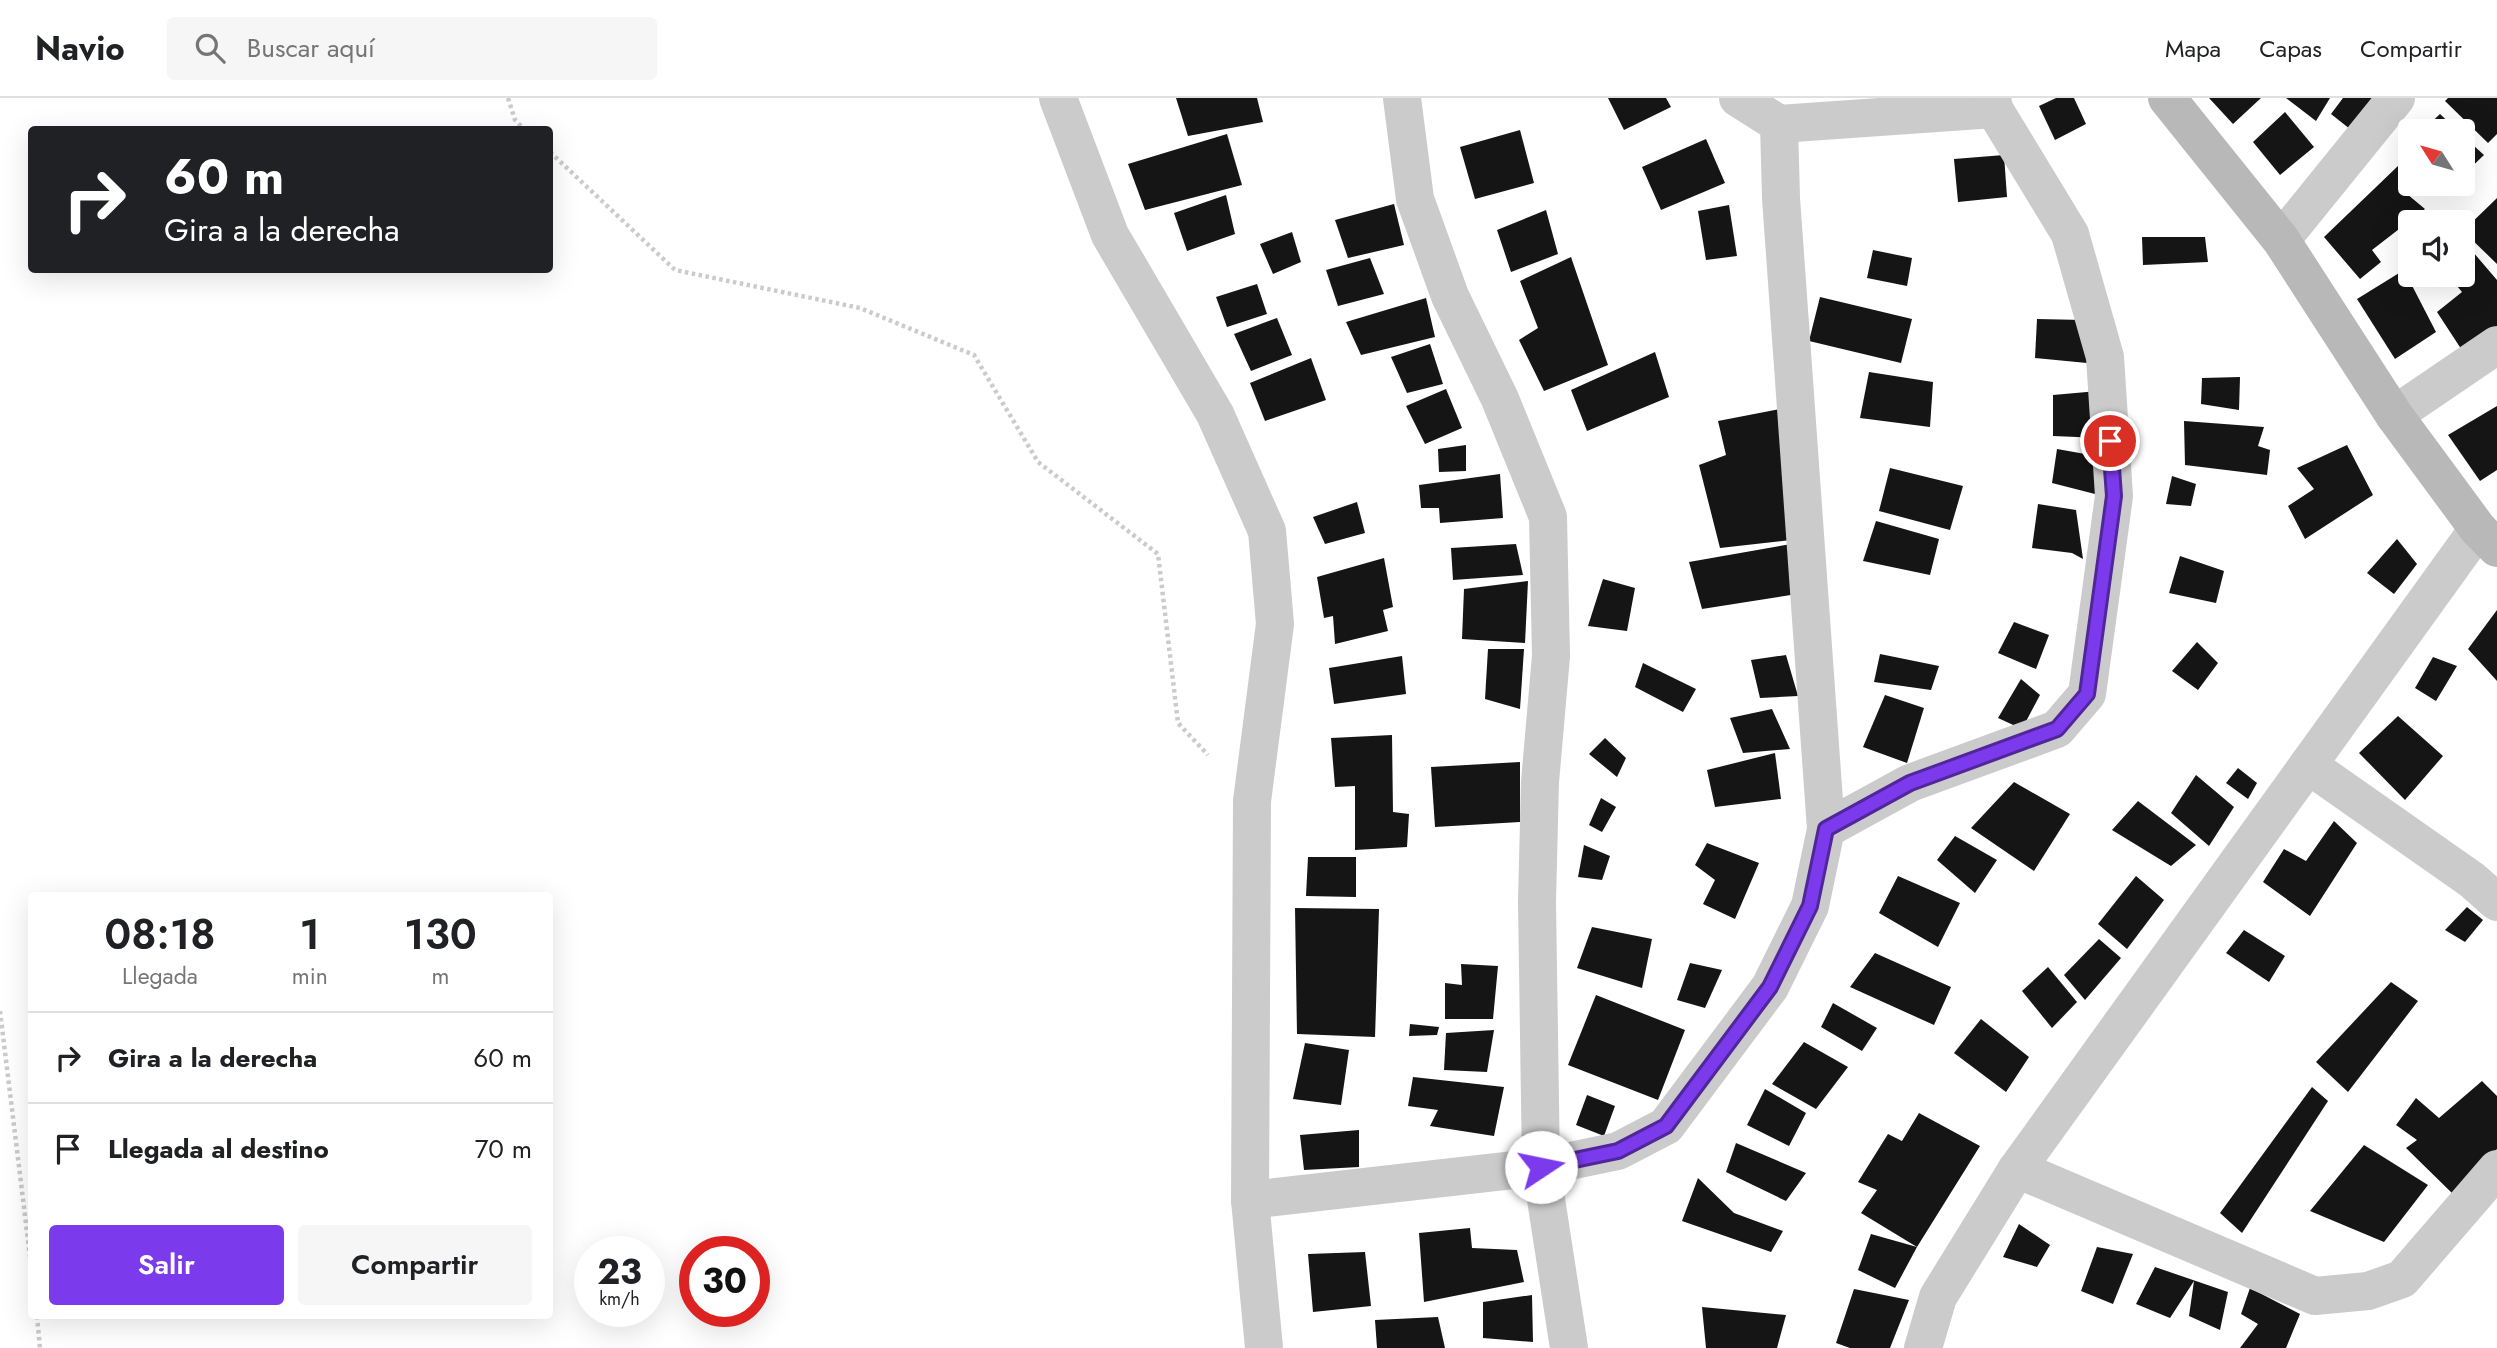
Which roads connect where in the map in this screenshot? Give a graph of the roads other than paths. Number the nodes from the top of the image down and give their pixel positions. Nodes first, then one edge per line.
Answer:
1 (1058, 98) edge
2 (1402, 98) edge
3 (1738, 98) edge
4 (2167, 98) edge
5 (2396, 98) edge
6 (1993, 104) edge
7 (1779, 124) junction
8 (2281, 240) junction
9 (2497, 345) edge
10 (2394, 415) junction
11 (2487, 539) edge
12 (2308, 765) junction
13 (1826, 829) junction
14 (2497, 902) edge
15 (1541, 1167) junction
16 (2017, 1169) junction
17 (2497, 1169) edge
18 (1250, 1200) junction
19 (1264, 1348) edge
20 (1569, 1348) edge
21 (1923, 1348) edge

1 - 18 street
2 - 15 street
3 - 7 street
4 - 8 street
5 - 8 street
6 - 7 street
6 - 13 street
7 - 13 street
8 - 10 street
9 - 10 street
10 - 11 street
11 - 12 street
12 - 14 street
12 - 16 street
13 - 15 street
15 - 18 street
15 - 20 street
16 - 17 street
16 - 21 street
18 - 19 street

